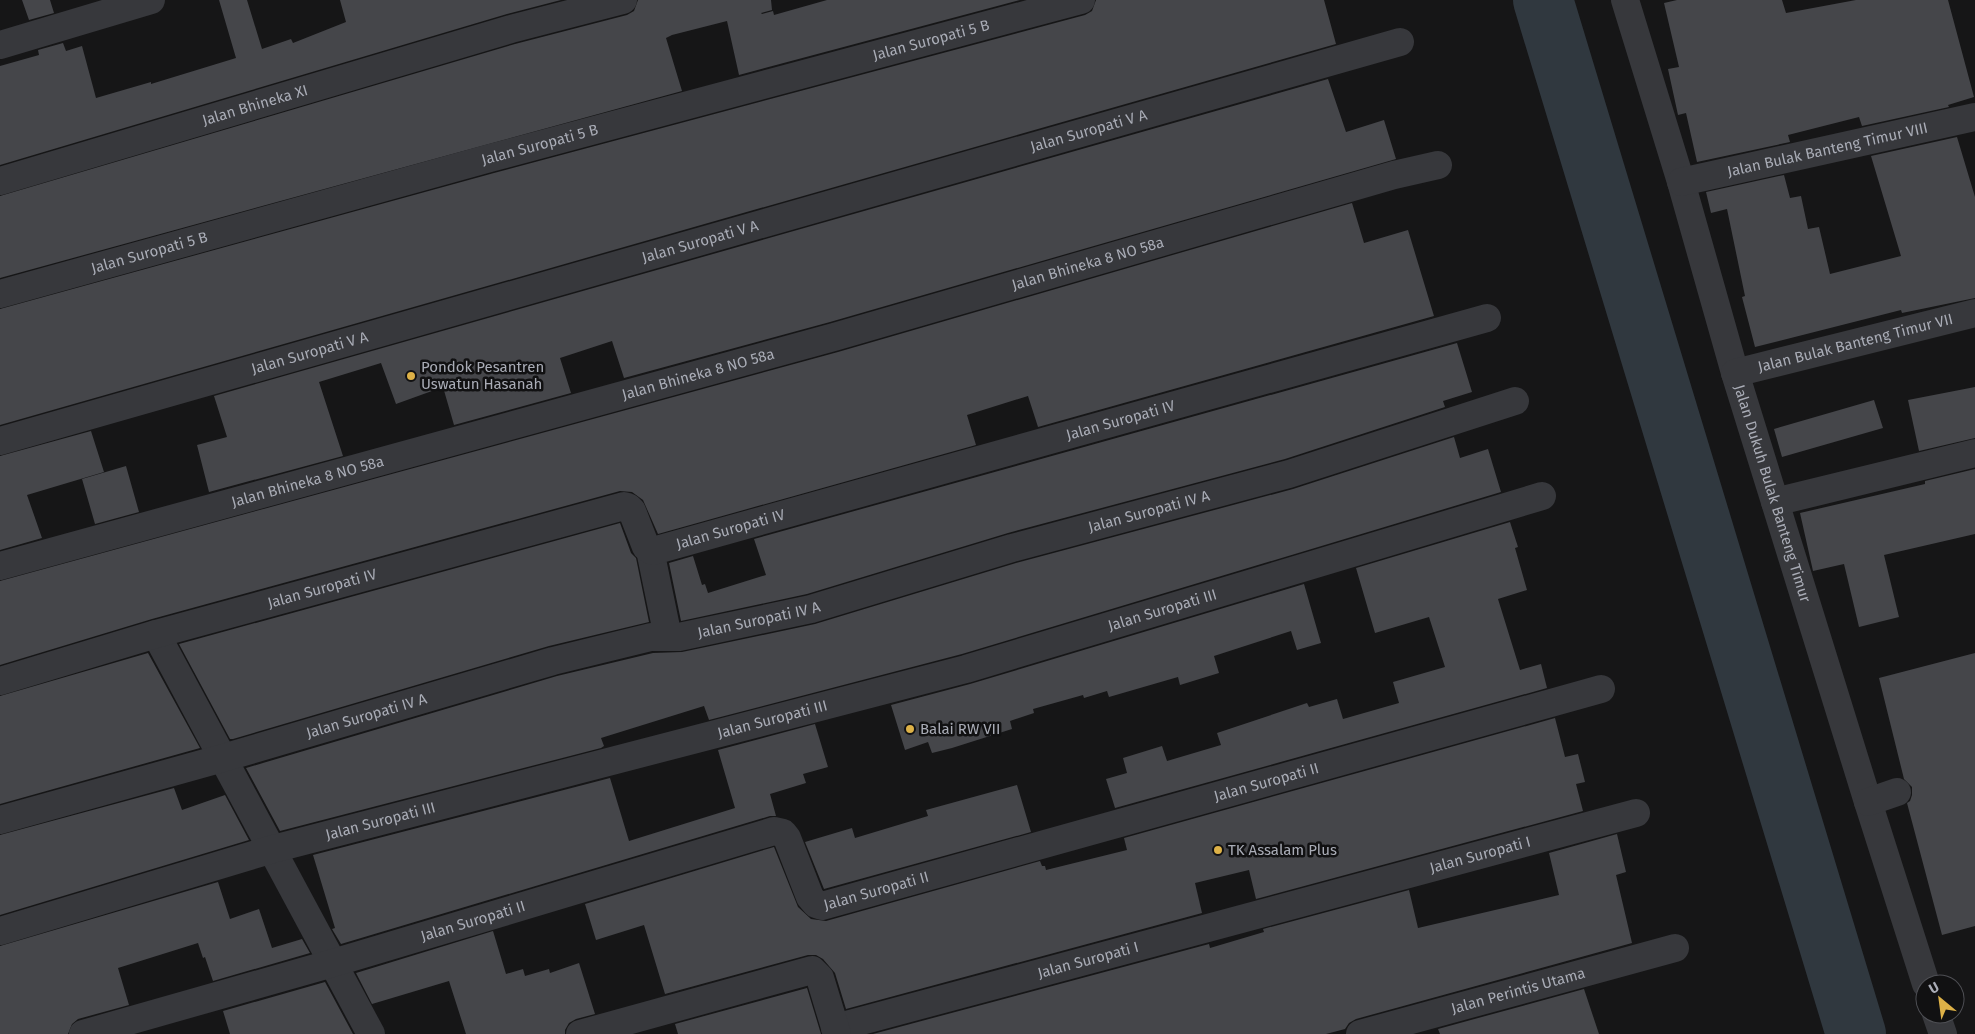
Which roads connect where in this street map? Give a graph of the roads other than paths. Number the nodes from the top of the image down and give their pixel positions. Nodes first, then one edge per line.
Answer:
1 (152, 0) edge
2 (623, 0) edge
3 (1081, 0) edge
4 (1630, 1) edge
5 (1400, 42) dead end
6 (0, 45) edge
7 (1975, 117) edge
8 (1438, 165) dead end
9 (0, 181) edge
10 (1681, 182) junction
11 (0, 294) edge
12 (1975, 313) edge
13 (1487, 318) dead end
14 (1735, 373) junction
15 (1515, 401) dead end
16 (0, 441) edge
17 (1975, 453) edge
18 (1542, 496) dead end
19 (1776, 502) junction
20 (650, 550) junction
21 (0, 566) edge
22 (156, 634) junction
23 (668, 637) junction
24 (0, 681) edge
25 (1601, 689) dead end
26 (223, 758) junction
27 (1897, 792) dead end
28 (1868, 802) junction
29 (1636, 813) dead end
30 (0, 820) edge
31 (273, 850) junction
32 (0, 931) edge
33 (1675, 948) dead end
34 (333, 963) junction
35 (1923, 974) edge
36 (836, 1031) edge
37 (83, 1034) edge
38 (370, 1034) edge
39 (580, 1034) edge
40 (1360, 1034) edge

1 - 6 street
2 - 9 street, Jalan Bhineka XI
3 - 11 street, Jalan Suropati 5 B
4 - 10 street, Jalan Dukuh Bulak Banteng Timur
5 - 16 street, Jalan Suropati V A
7 - 10 street, Jalan Bulak Banteng Timur VIII
8 - 21 street, Jalan Bhineka 8 NO 58a
10 - 14 street, Jalan Dukuh Bulak Banteng Timur
12 - 14 street, Jalan Bulak Banteng Timur VII
13 - 20 street, Jalan Suropati IV
14 - 19 street, Jalan Dukuh Bulak Banteng Timur
15 - 23 street, Jalan Suropati IV A
17 - 19 street
18 - 31 street, Jalan Suropati III
19 - 28 street, Jalan Dukuh Bulak Banteng Timur
20 - 22 street, Jalan Suropati IV
20 - 23 street
22 - 24 street, Jalan Suropati IV
22 - 26 street
23 - 26 street, Jalan Suropati IV A
25 - 34 street, Jalan Suropati II
26 - 30 street, Jalan Suropati IV A
26 - 31 street
27 - 28 street
28 - 35 street, Jalan Dukuh Bulak Banteng Timur
29 - 36 street, Jalan Suropati I
31 - 32 street, Jalan Suropati III
31 - 34 street
33 - 40 street, Jalan Perintis Utama
34 - 37 street, Jalan Suropati II
34 - 38 street
36 - 39 street, Jalan Suropati I

